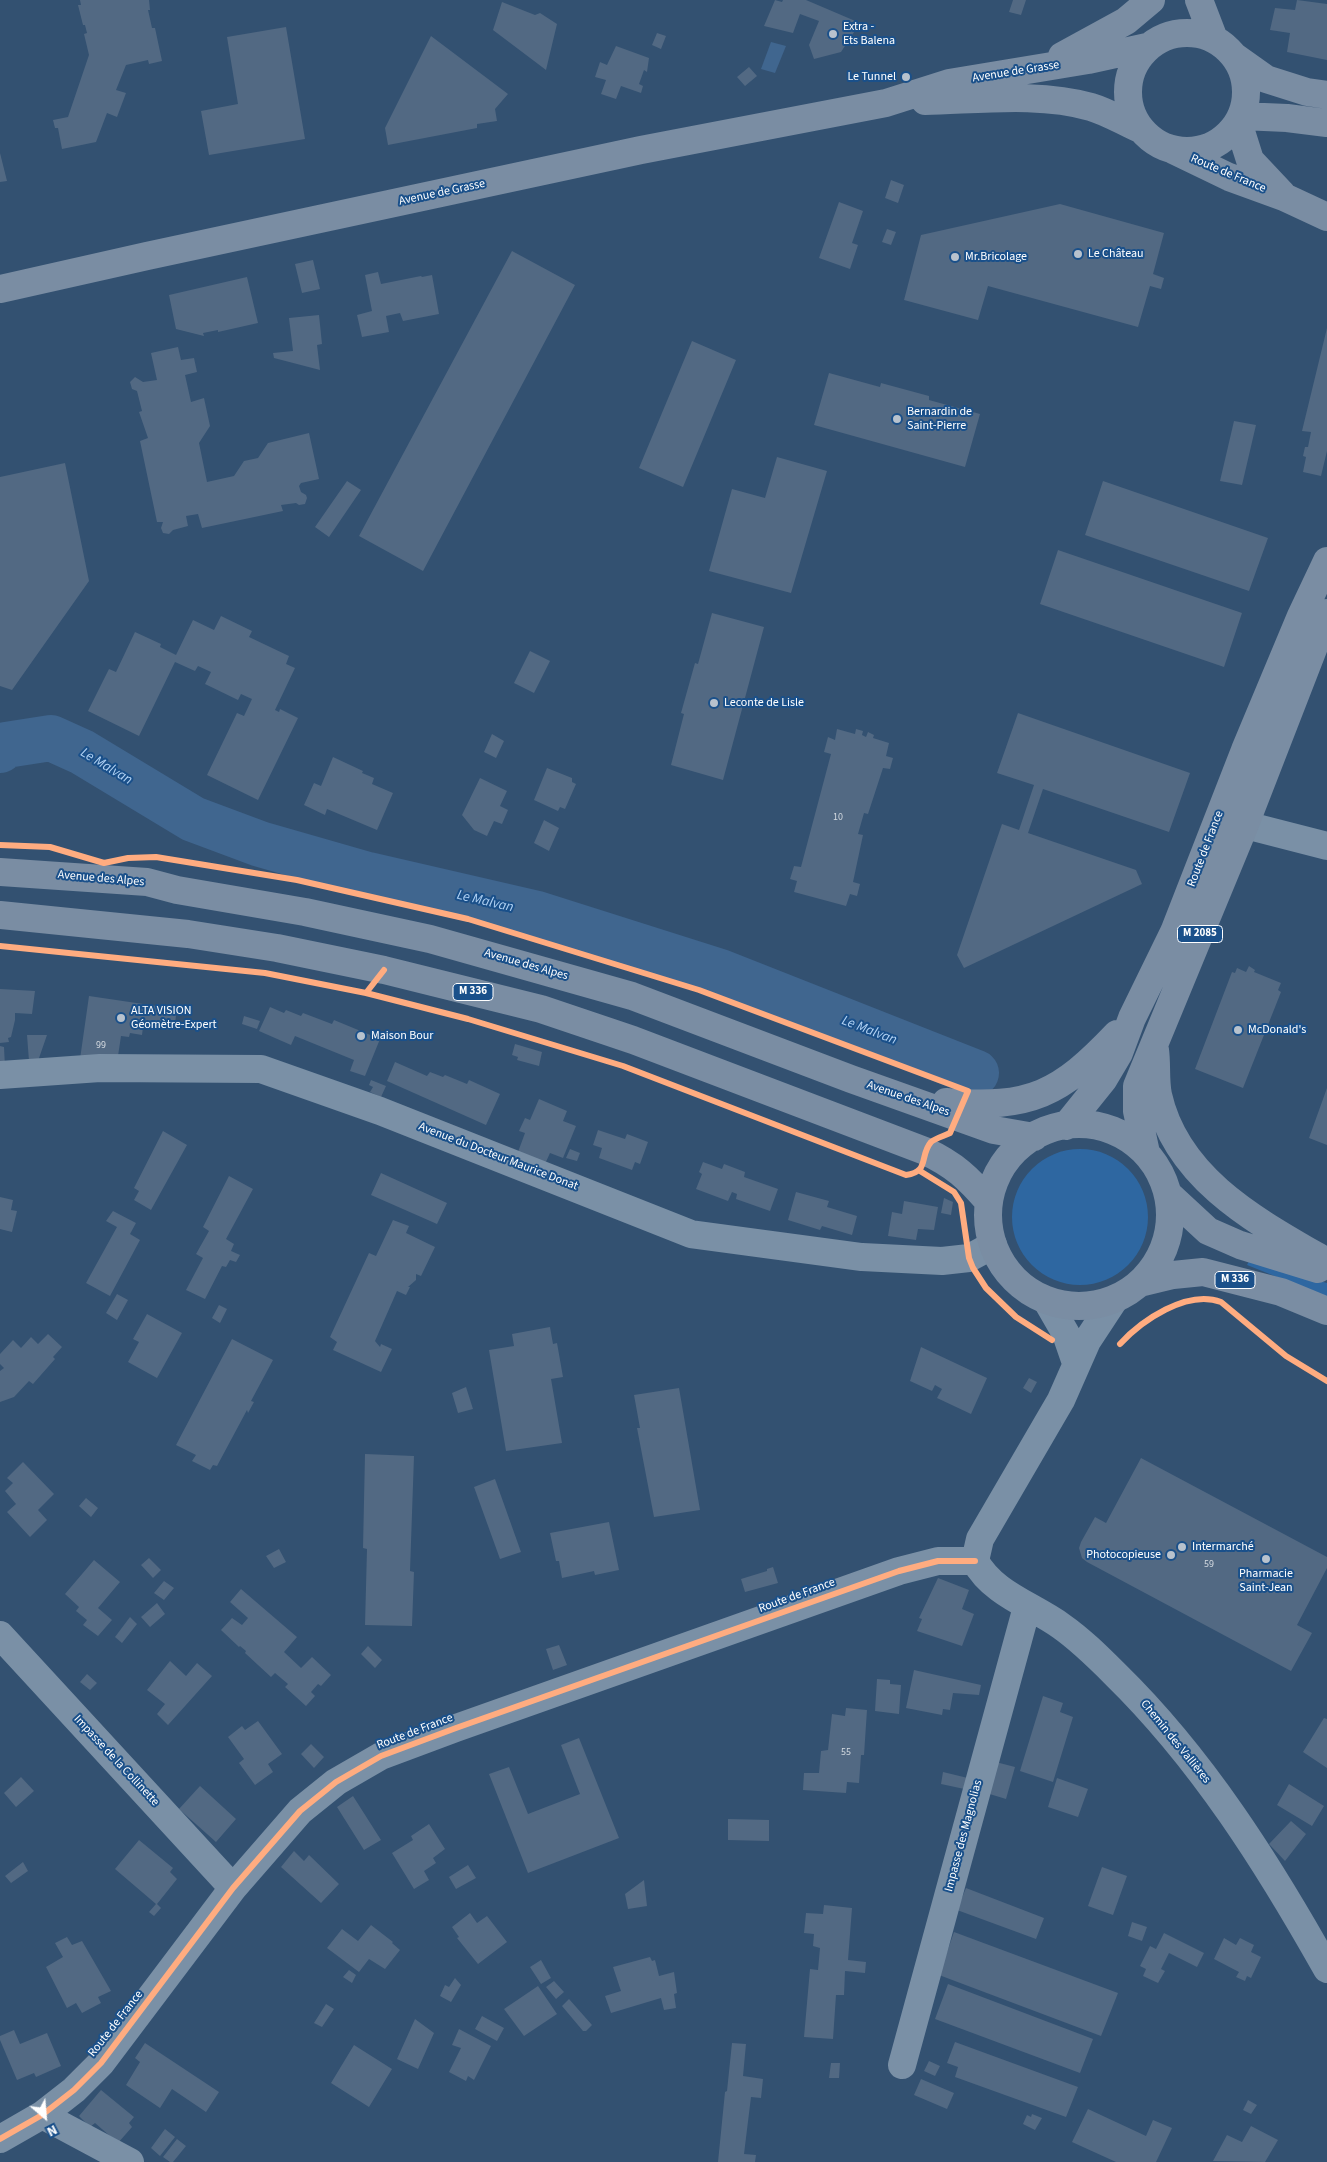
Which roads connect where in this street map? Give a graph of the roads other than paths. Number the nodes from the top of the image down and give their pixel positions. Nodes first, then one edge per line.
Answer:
1 (1151, 0) edge
2 (1170, 0) edge
3 (1199, 0) edge
4 (1214, 39) junction
5 (1150, 44) junction
6 (1235, 56) junction
7 (1042, 67) junction
8 (1327, 95) edge
9 (886, 102) junction
10 (1240, 119) junction
11 (1327, 123) edge
12 (1140, 129) junction
13 (1172, 150) junction
14 (1284, 197) junction
15 (1327, 217) edge
16 (0, 290) edge
17 (1327, 561) edge
18 (1327, 613) edge
19 (1218, 818) junction
20 (1244, 826) junction
21 (1327, 846) edge
22 (0, 872) edge
23 (0, 915) edge
24 (1132, 1018) junction
25 (1154, 1041) junction
26 (0, 1075) edge
27 (905, 1098) junction
28 (1066, 1126) junction
29 (1034, 1137) junction
30 (1146, 1154) junction
31 (1168, 1194) junction
32 (989, 1202) junction
33 (993, 1245) junction
34 (1327, 1262) edge
35 (1327, 1272) edge
36 (1140, 1283) junction
37 (1114, 1300) junction
38 (1047, 1301) junction
39 (1327, 1311) edge
40 (1076, 1363) junction
41 (975, 1561) junction
42 (1027, 1607) junction
43 (0, 1635) edge
44 (232, 1888) junction
45 (1327, 1969) edge
46 (902, 2065) dead end
47 (42, 2115) junction
48 (0, 2139) edge
49 (130, 2162) edge

1 - 7 main road
2 - 5 main road
3 - 4 main road
4 - 5 main road
4 - 6 main road
5 - 7 main road, Avenue de Grasse
5 - 12 main road
6 - 8 main road
6 - 10 main road
7 - 9 main road, Avenue de Grasse
9 - 12 main road, Avenue de Grasse
9 - 16 main road, Avenue de Grasse
10 - 11 main road
10 - 13 main road
10 - 14 main road, Route de France
12 - 13 main road
13 - 14 main road, Route de France
14 - 15 main road, Route de France
17 - 19 main road, Route de France
18 - 20 main road, M 2085
19 - 20 street
19 - 24 main road, Route de France
20 - 21 street
20 - 25 main road, M 2085
22 - 27 main road, Avenue des Alpes
23 - 32 main road, M 336
24 - 27 main road
24 - 28 main road, Route de France
25 - 30 main road
25 - 34 main road
26 - 33 street, Avenue du Docteur Maurice Donat
27 - 29 main road, Avenue des Alpes
28 - 29 main road
28 - 30 main road
29 - 32 main road
30 - 31 main road
31 - 35 main road
31 - 36 main road
32 - 33 main road
33 - 38 main road
36 - 37 main road
36 - 39 main road, M 336
37 - 38 main road
37 - 40 street
38 - 40 street
40 - 41 street
41 - 42 street, Chemin des Vallières
41 - 44 street, Route de France
42 - 45 street, Chemin des Vallières
42 - 46 street, Impasse des Magnolias
43 - 44 street, Impasse de la Collinette
44 - 47 street, Route de France
47 - 48 street, Route de France
47 - 49 street

